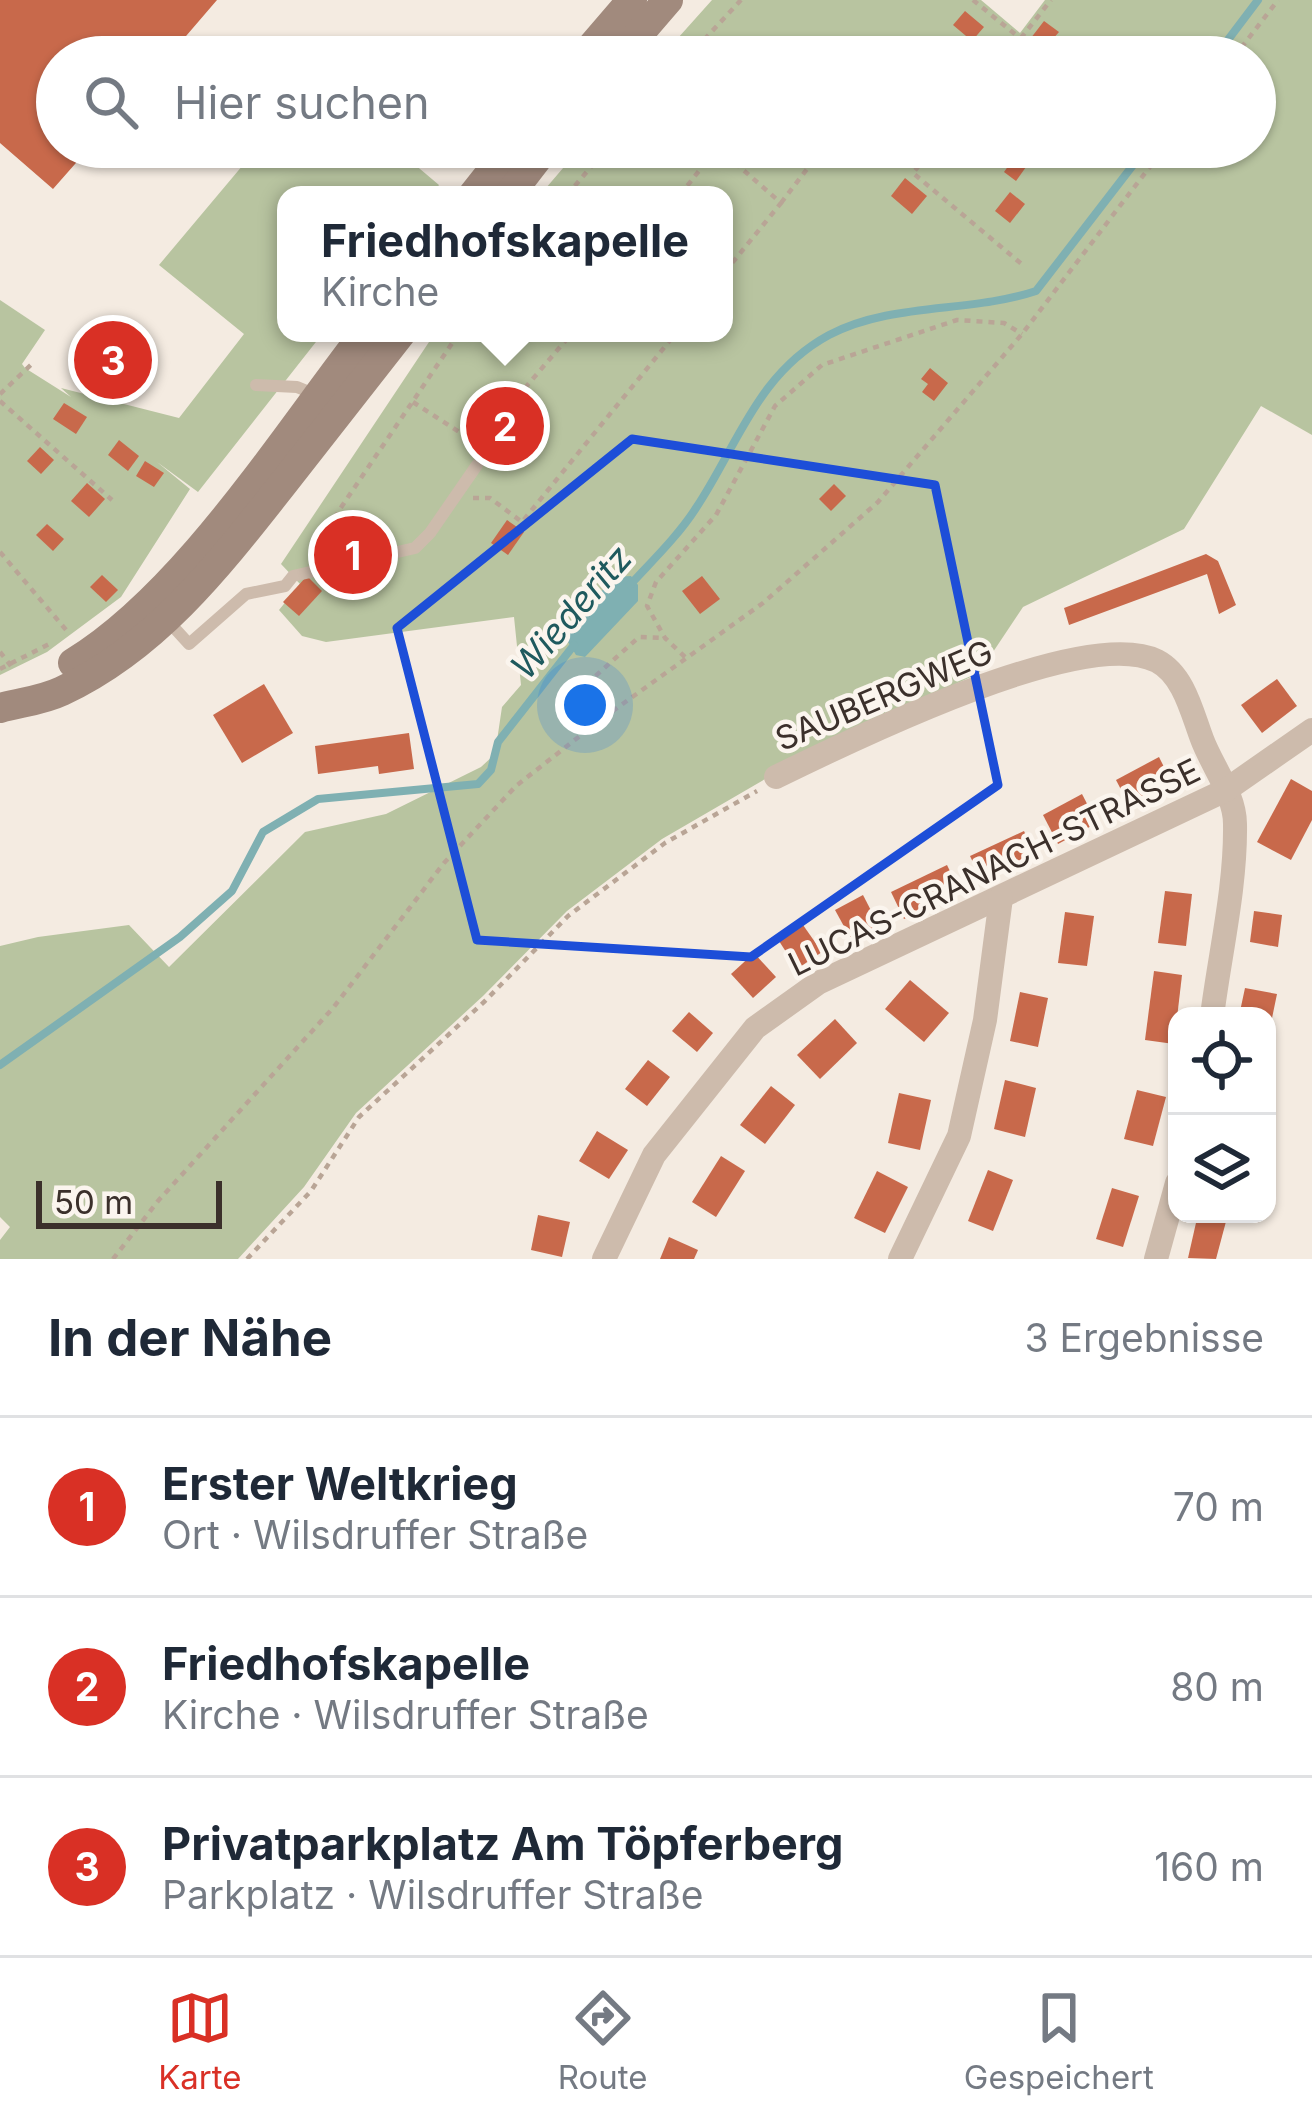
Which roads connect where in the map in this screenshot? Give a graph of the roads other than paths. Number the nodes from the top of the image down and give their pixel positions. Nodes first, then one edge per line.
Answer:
1 (632, 0) edge
2 (668, 0) edge
3 (602, 36) edge
4 (637, 36) edge
5 (360, 342) edge
6 (392, 342) edge
7 (256, 386) dead end
8 (328, 403) junction
9 (477, 465) road end
10 (158, 612) junction
11 (4, 707) edge
12 (1312, 730) edge
13 (776, 777) road end
14 (1226, 790) junction
15 (1001, 898) junction
16 (1213, 1007) edge
17 (1168, 1216) edge
18 (604, 1259) edge
19 (900, 1259) edge
20 (1156, 1259) edge

1 - 3 main road
2 - 4 main road
5 - 8 main road
6 - 8 main road
7 - 8 lane
8 - 10 main road
9 - 10 lane
10 - 11 main road
12 - 14 street, LUCAS-CRANACH-STRASSE
13 - 14 street, SAUBERGWEG
14 - 15 street, LUCAS-CRANACH-STRASSE
14 - 16 street, SAUBERGWEG
15 - 18 street, LUCAS-CRANACH-STRASSE
15 - 19 street
17 - 20 street

